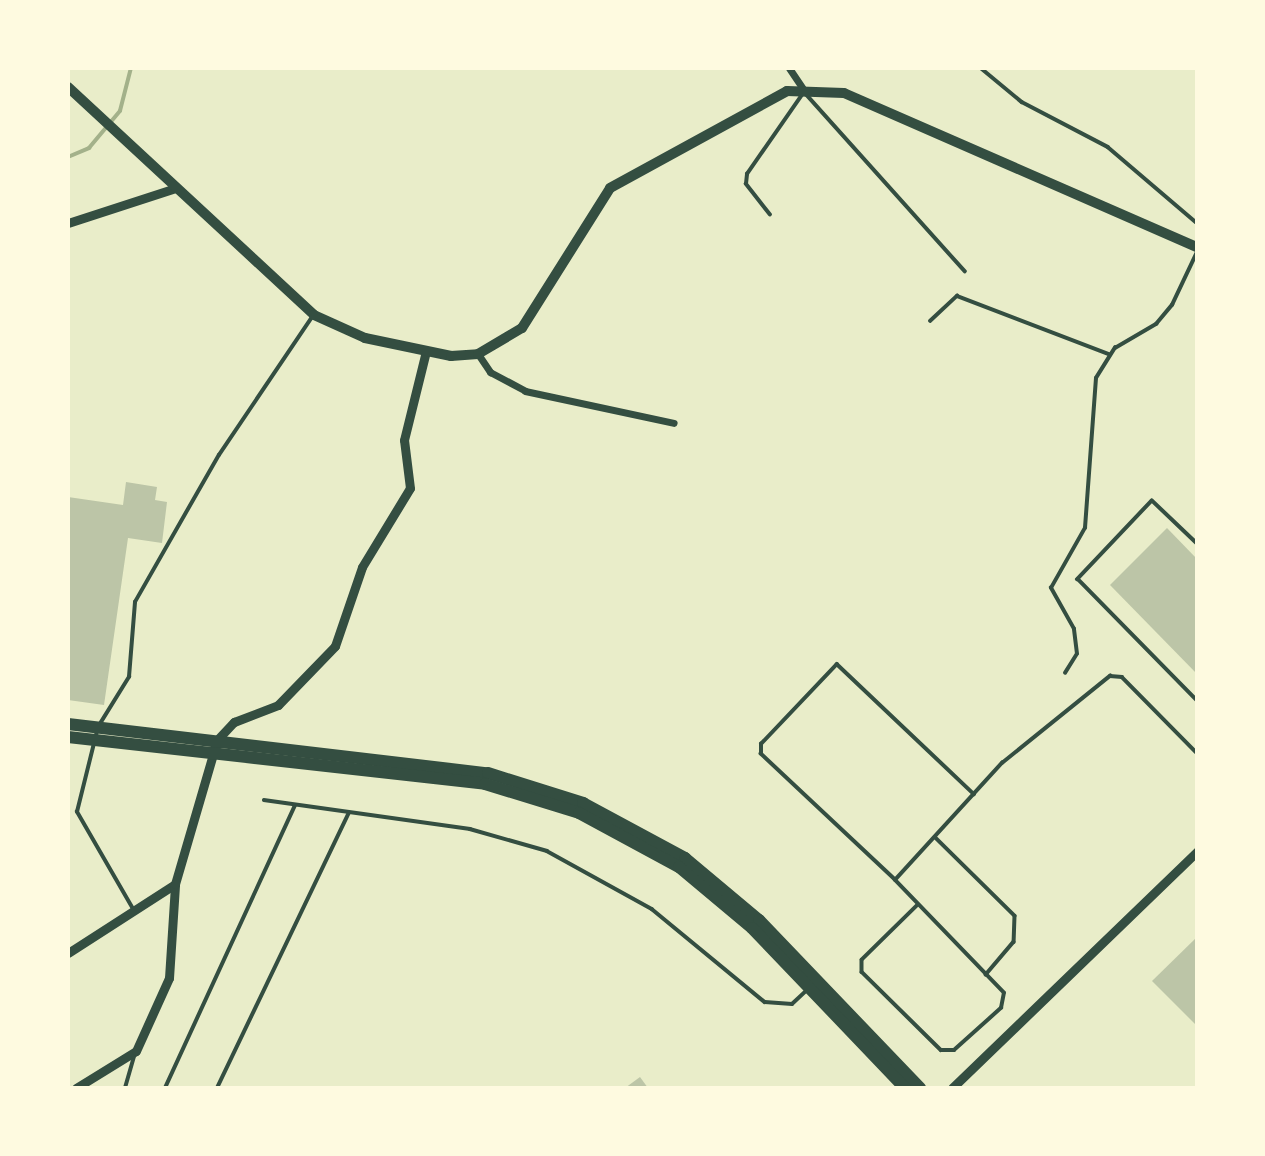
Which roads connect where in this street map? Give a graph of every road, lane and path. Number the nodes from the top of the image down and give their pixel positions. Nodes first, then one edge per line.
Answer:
1 (789, 68) edge
2 (981, 68) edge
3 (803, 89) junction
4 (72, 91) edge
5 (176, 188) junction
6 (770, 215) dead end
7 (68, 223) edge
8 (1197, 223) edge
9 (1197, 247) edge
10 (1197, 252) edge
11 (965, 271) dead end
12 (314, 315) junction
13 (930, 321) dead end
14 (426, 351) junction
15 (478, 354) junction
16 (1109, 354) junction
17 (674, 423) dead end
18 (1197, 544) edge
19 (1065, 673) dead end
20 (1197, 700) edge
21 (68, 724) edge
22 (98, 727) junction
23 (68, 737) edge
24 (99, 740) junction
25 (216, 746) junction
26 (1197, 753) edge
27 (974, 794) junction
28 (264, 800) dead end
29 (295, 805) junction
30 (349, 813) junction
31 (935, 837) junction
32 (1197, 851) edge
33 (895, 880) junction
34 (175, 884) junction
35 (918, 905) junction
36 (134, 911) junction
37 (68, 953) edge
38 (986, 975) junction
39 (809, 988) junction
40 (136, 1051) junction
41 (124, 1087) edge
42 (76, 1088) edge
43 (165, 1088) edge
44 (217, 1088) edge
45 (905, 1088) edge
46 (920, 1088) edge
47 (953, 1088) edge

1 - 3 street
2 - 8 lane
3 - 6 lane
3 - 9 main road
3 - 11 lane
3 - 15 main road
4 - 5 main road
5 - 7 street
5 - 12 main road
10 - 16 lane
12 - 14 main road
12 - 22 lane
13 - 16 lane
14 - 15 main road
14 - 25 street
15 - 17 street
16 - 19 lane
18 - 20 lane
21 - 22 highway
22 - 24 lane
22 - 25 highway
23 - 24 highway
24 - 25 highway
24 - 36 lane
25 - 34 street
25 - 39 highway
25 - 46 highway
26 - 27 lane
27 - 31 lane
27 - 33 lane
28 - 29 lane
29 - 30 lane
29 - 43 lane
30 - 39 lane
30 - 44 lane
31 - 33 lane
31 - 38 lane
32 - 47 street
33 - 35 lane
34 - 36 street
34 - 40 street
35 - 38 lane
35 - 38 lane
36 - 37 street
39 - 45 highway
40 - 41 lane
40 - 42 street

